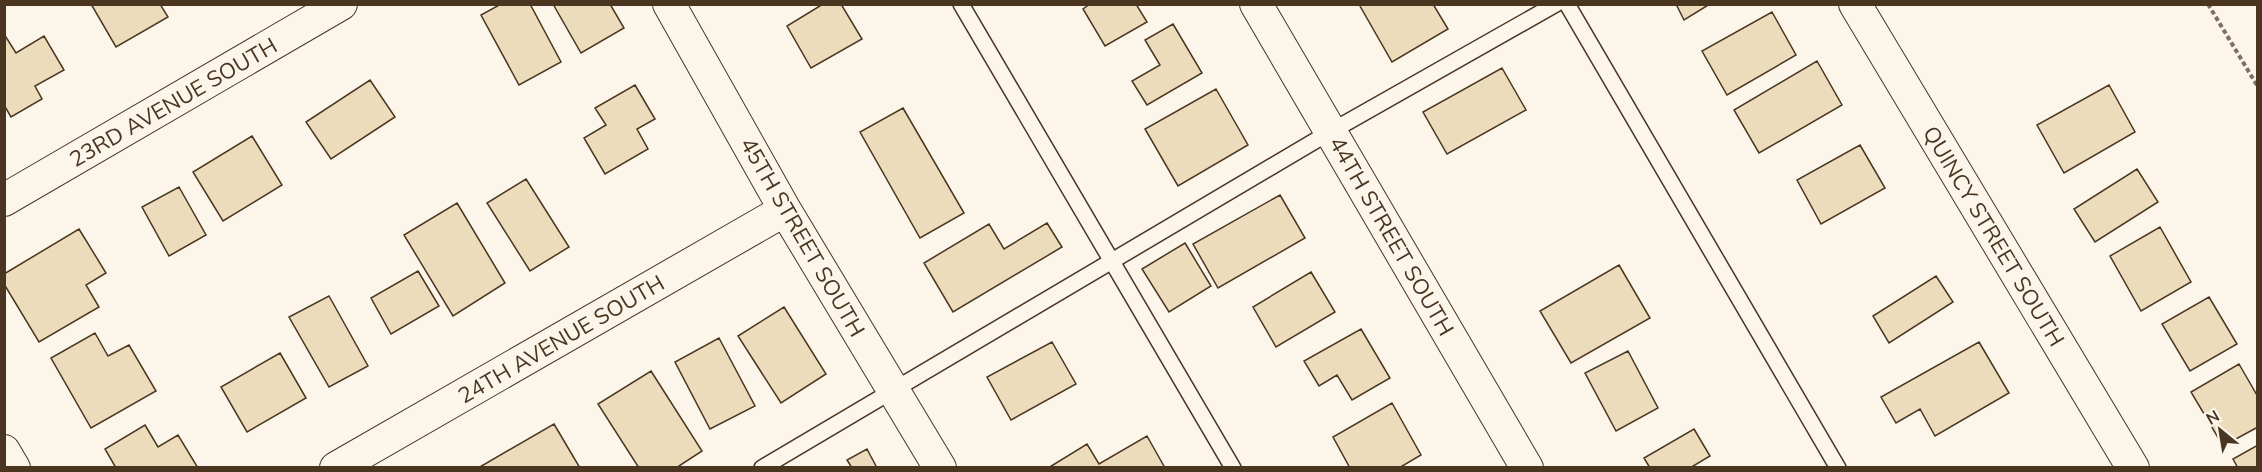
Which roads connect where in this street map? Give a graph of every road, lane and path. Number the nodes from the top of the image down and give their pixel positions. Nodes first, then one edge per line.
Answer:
1 (341, 4) edge
2 (669, 4) edge
3 (961, 4) edge
4 (1256, 4) edge
5 (1556, 4) edge
6 (1567, 4) edge
7 (1855, 4) edge
8 (2208, 4) edge
9 (2258, 87) edge
10 (1330, 132) junction
11 (4, 200) edge
12 (785, 210) junction
13 (1112, 262) junction
14 (894, 391) junction
15 (4, 451) edge
16 (14, 468) edge
17 (336, 468) edge
18 (762, 468) edge
19 (940, 468) edge
20 (1233, 468) edge
21 (1527, 468) edge
22 (1838, 468) edge
23 (2133, 468) edge

1 - 11 street, 23RD AVENUE SOUTH
2 - 12 street, 45TH STREET SOUTH
3 - 13 lane
4 - 10 street, 44TH STREET SOUTH
5 - 10 lane
6 - 22 lane
7 - 23 street, QUINCY STREET SOUTH
8 - 9 path
10 - 13 lane
10 - 21 street, 44TH STREET SOUTH
12 - 14 street, 45TH STREET SOUTH
12 - 17 street, 24TH AVENUE SOUTH
13 - 14 lane
13 - 20 lane
14 - 18 lane
14 - 19 street, 45TH STREET SOUTH
15 - 16 street

